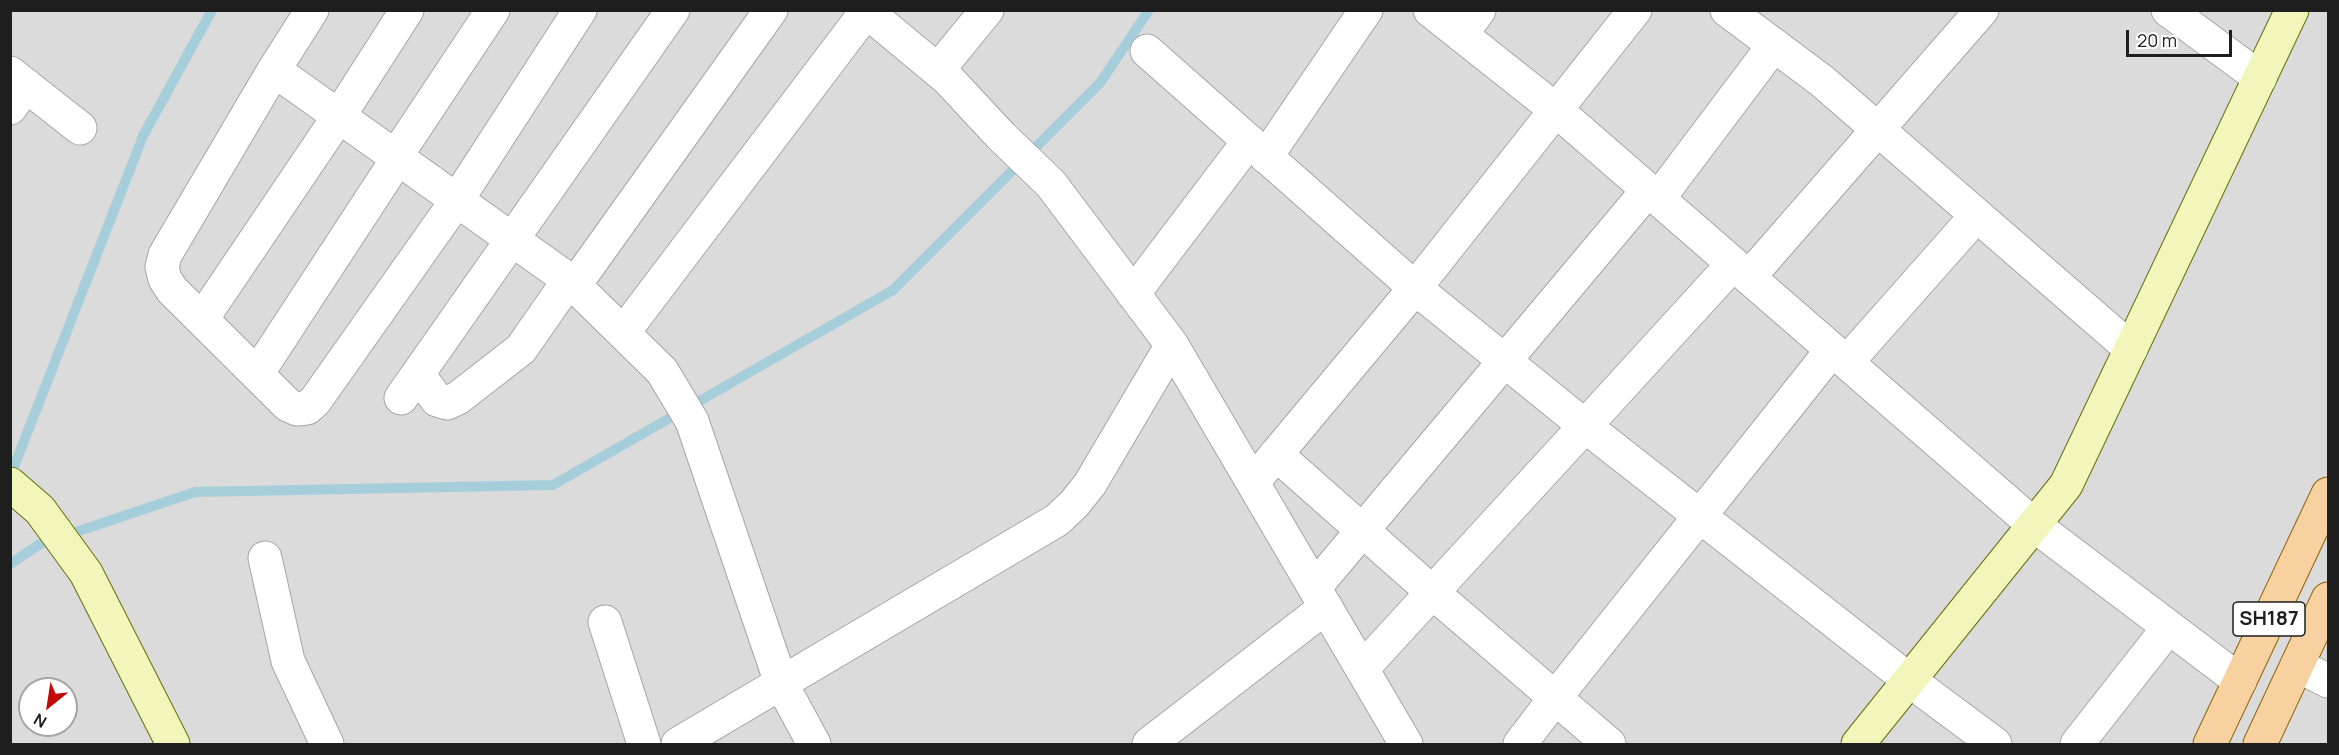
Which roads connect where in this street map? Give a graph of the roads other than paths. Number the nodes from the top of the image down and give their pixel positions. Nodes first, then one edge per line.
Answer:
1 (312, 10) edge
2 (407, 10) edge
3 (493, 10) edge
4 (580, 10) edge
5 (673, 10) edge
6 (771, 10) edge
7 (987, 10) edge
8 (1366, 10) edge
9 (1430, 10) edge
10 (1635, 10) edge
11 (1727, 10) edge
12 (1982, 10) edge
13 (2168, 10) edge
14 (2292, 10) edge
15 (873, 13) edge
16 (1470, 23) edge
17 (1774, 45) junction
18 (1147, 51) dead end
19 (274, 70) junction
20 (938, 70) junction
21 (2260, 78) junction
22 (16, 89) edge
23 (1556, 110) junction
24 (339, 116) junction
25 (80, 128) dead end
26 (1879, 130) junction
27 (1258, 149) junction
28 (397, 157) junction
29 (1653, 195) junction
30 (457, 200) junction
31 (1977, 215) junction
32 (514, 240) junction
33 (1741, 271) junction
34 (572, 283) junction
35 (1415, 288) junction
36 (1133, 294) junction
37 (202, 320) junction
38 (623, 333) junction
39 (1172, 345) junction
40 (2131, 350) junction
41 (1839, 356) junction
42 (1505, 362) junction
43 (257, 374) junction
44 (1585, 426) junction
45 (1276, 454) junction
46 (1253, 482) junction
47 (10, 484) edge
48 (2328, 494) edge
49 (1700, 516) junction
50 (2034, 525) junction
51 (1362, 531) junction
52 (265, 558) dead end
53 (1432, 592) junction
54 (1320, 597) junction
55 (2328, 599) edge
56 (604, 622) dead end
57 (2169, 627) junction
58 (2297, 665) junction
59 (1362, 669) junction
60 (1909, 680) junction
61 (2240, 681) junction
62 (2328, 681) edge
63 (781, 683) junction
64 (1555, 698) junction
65 (173, 744) edge
66 (327, 744) edge
67 (644, 744) edge
68 (678, 744) edge
69 (814, 744) edge
70 (1149, 744) edge
71 (1406, 744) edge
72 (1520, 744) edge
73 (1609, 744) edge
74 (1858, 744) edge
75 (1995, 744) edge
76 (2077, 744) edge
77 (2210, 744) edge
78 (2260, 744) edge

1 - 19 street
2 - 24 street
3 - 28 street
4 - 30 street
5 - 32 street
6 - 34 street
7 - 20 street
8 - 27 street
9 - 16 street
10 - 23 street
11 - 17 street
12 - 26 street
13 - 21 street
14 - 21 street
15 - 20 street
15 - 38 street
16 - 23 street
17 - 26 street
17 - 29 street
18 - 27 street
19 - 24 street
19 - 37 street
20 - 36 street
21 - 40 street
22 - 25 street
23 - 29 street
23 - 35 street
24 - 28 street
24 - 37 street
26 - 31 street
26 - 33 street
27 - 35 street
27 - 36 street
28 - 30 street
28 - 43 street
29 - 33 street
29 - 42 street
30 - 32 street
30 - 43 street
31 - 40 street
31 - 41 street
32 - 34 street
32 - 34 street
33 - 41 street
33 - 44 street
34 - 38 street
35 - 42 street
35 - 45 street
36 - 39 street
37 - 43 street
38 - 63 street
39 - 46 street
39 - 63 street
40 - 50 street
41 - 49 street
41 - 50 street
42 - 44 street
42 - 51 street
44 - 49 street
44 - 53 street
45 - 46 street
45 - 51 street
46 - 54 street
47 - 65 street
48 - 61 main road, SH187
49 - 60 street
49 - 64 street
50 - 57 street
50 - 60 street
51 - 53 street
51 - 54 street
52 - 66 street
53 - 59 street
53 - 64 street
54 - 59 street
54 - 70 street
55 - 58 main road, SH187
56 - 67 street
57 - 61 street
57 - 76 street
58 - 62 street
58 - 78 main road, SH187
59 - 71 street
60 - 74 street
60 - 75 street
61 - 77 main road, SH187
63 - 68 street
63 - 69 street
64 - 72 street
64 - 73 street

